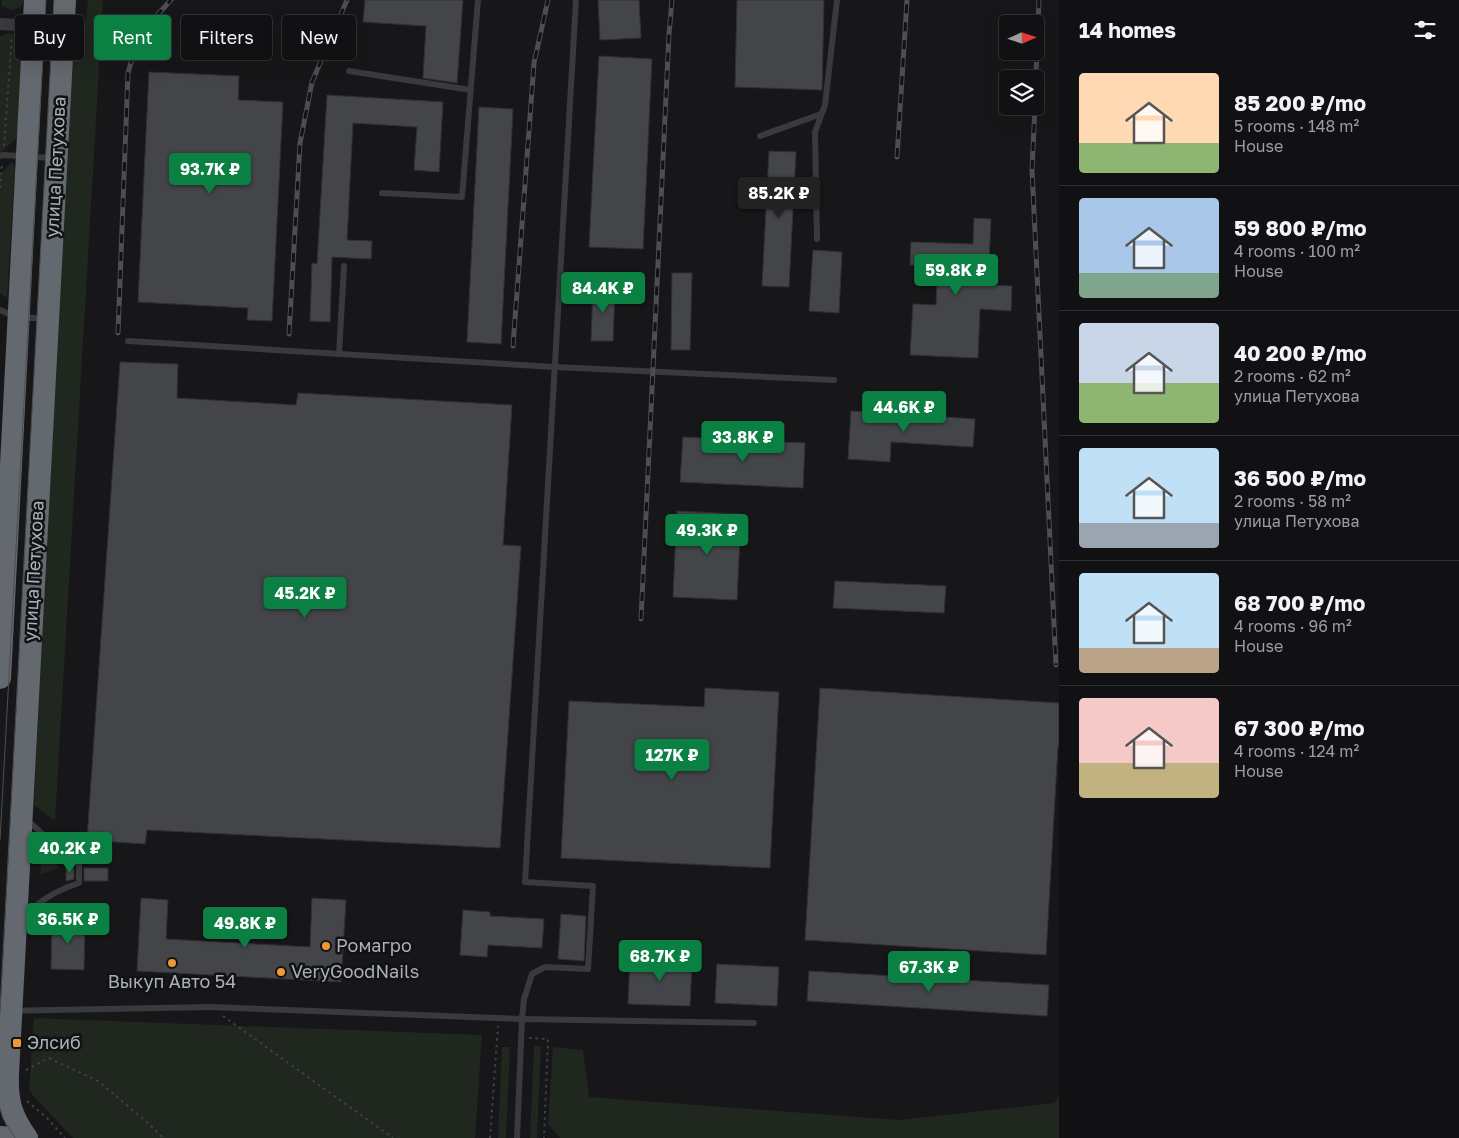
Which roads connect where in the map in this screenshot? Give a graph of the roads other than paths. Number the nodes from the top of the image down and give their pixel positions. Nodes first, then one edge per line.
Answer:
1 (35, 0) edge
2 (65, 0) edge
3 (478, 0) edge
4 (576, 0) edge
5 (837, 0) edge
6 (23, 15) edge
7 (18, 60) edge
8 (349, 71) dead end
9 (470, 90) junction
10 (822, 114) junction
11 (760, 136) dead end
12 (1, 156) edge
13 (27, 156) junction
14 (56, 158) junction
15 (382, 193) dead end
16 (817, 239) dead end
17 (344, 266) dead end
18 (9, 314) edge
19 (48, 318) junction
20 (128, 341) dead end
21 (339, 354) junction
22 (555, 367) junction
23 (834, 380) dead end
24 (4, 522) edge
25 (14, 638) edge
26 (0, 678) edge
27 (22, 815) junction
28 (16, 929) junction
29 (6, 1011) edge
30 (522, 1019) junction
31 (754, 1023) dead end
32 (0, 1137) edge
33 (11, 1138) edge
34 (27, 1138) edge
35 (517, 1138) edge

1 - 6 highway, улица Петухова
2 - 14 highway, улица Петухова
3 - 9 lane
4 - 22 lane
5 - 10 lane
7 - 13 highway, улица Петухова
8 - 9 lane
9 - 15 lane
10 - 11 lane
10 - 16 lane
12 - 13 lane
13 - 14 lane
13 - 18 highway, улица Петухова
14 - 19 highway, улица Петухова
17 - 21 lane
18 - 19 lane
18 - 24 highway, улица Петухова
19 - 25 highway, улица Петухова
20 - 21 lane
21 - 22 lane
22 - 23 lane
22 - 30 lane
24 - 25 highway, улица Петухова
25 - 26 highway, улица Петухова
25 - 27 highway, улица Петухова
27 - 28 highway, улица Петухова
27 - 28 lane
28 - 29 highway, улица Петухова
29 - 30 lane
29 - 34 highway, улица Петухова
30 - 31 lane
30 - 35 lane
32 - 33 highway

